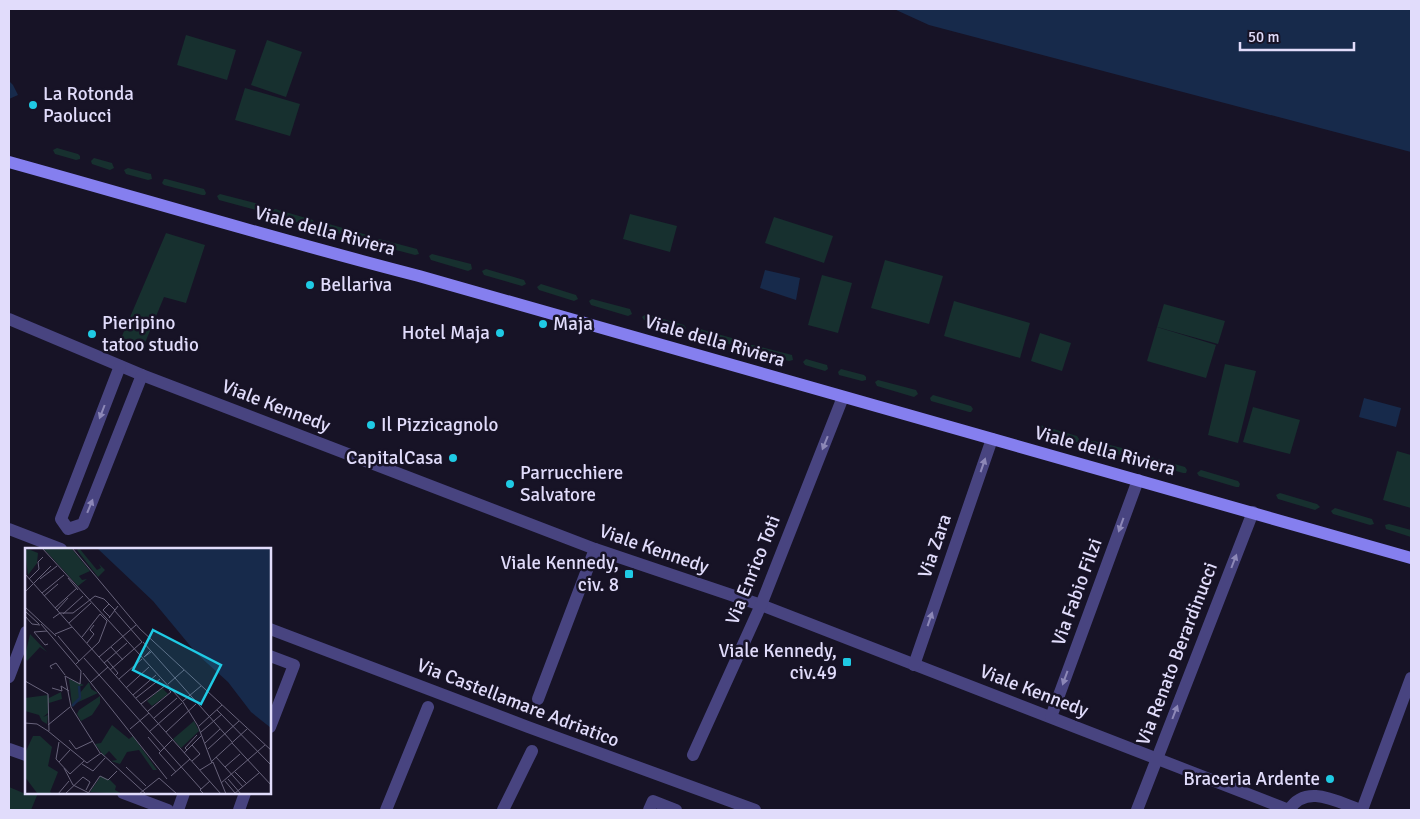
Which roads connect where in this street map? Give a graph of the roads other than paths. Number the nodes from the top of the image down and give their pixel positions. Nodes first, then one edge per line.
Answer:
1 (9, 162) edge
2 (9, 319) edge
3 (120, 366) junction
4 (142, 375) junction
5 (843, 398) junction
6 (992, 439) junction
7 (1138, 480) junction
8 (1253, 512) junction
9 (9, 529) edge
10 (58, 548) edge
11 (595, 549) junction
12 (1411, 558) edge
13 (761, 605) junction
14 (271, 629) edge
15 (25, 635) edge
16 (271, 656) edge
17 (914, 665) junction
18 (9, 676) edge
19 (1411, 678) edge
20 (538, 699) dead end
21 (428, 707) dead end
22 (1051, 717) junction
23 (271, 724) edge
24 (9, 749) edge
25 (532, 751) dead end
26 (25, 755) edge
27 (693, 755) dead end
28 (1157, 758) junction
29 (126, 794) edge
30 (184, 794) edge
31 (246, 794) edge
32 (651, 806) edge
33 (168, 810) edge
34 (178, 810) edge
35 (239, 810) edge
36 (386, 810) edge
37 (503, 810) edge
38 (676, 810) edge
39 (755, 810) edge
40 (1137, 810) edge
41 (1289, 810) edge
42 (1361, 810) edge

1 - 5 street, Viale della Riviera
2 - 3 street, Viale Kennedy
3 - 4 street, Viale Kennedy
3 -> 4 street
4 - 11 street, Viale Kennedy
5 - 6 street, Viale della Riviera
5 -> 13 street, Via Enrico Toti
6 - 7 street, Viale della Riviera
17 -> 6 street, Via Zara
7 - 8 street, Viale della Riviera
7 -> 22 street, Via Fabio Filzi
8 - 12 street, Viale della Riviera
28 -> 8 street, Via Renato Berardinucci
9 - 10 street
11 - 13 street, Viale Kennedy
11 - 20 street
13 - 17 street, Viale Kennedy
13 - 27 street, Via Enrico Toti
14 - 39 street, Via Castellamare Adriatico
15 - 18 street
16 - 23 street
17 - 22 street, Viale Kennedy
19 - 42 street
21 - 36 street
22 - 28 street, Viale Kennedy
24 - 26 street
25 - 37 street
28 - 40 street, Via Renato Berardinucci
28 - 41 street, Viale Kennedy
29 - 33 street
30 - 34 street
31 - 35 street
32 - 38 street
41 - 42 street

